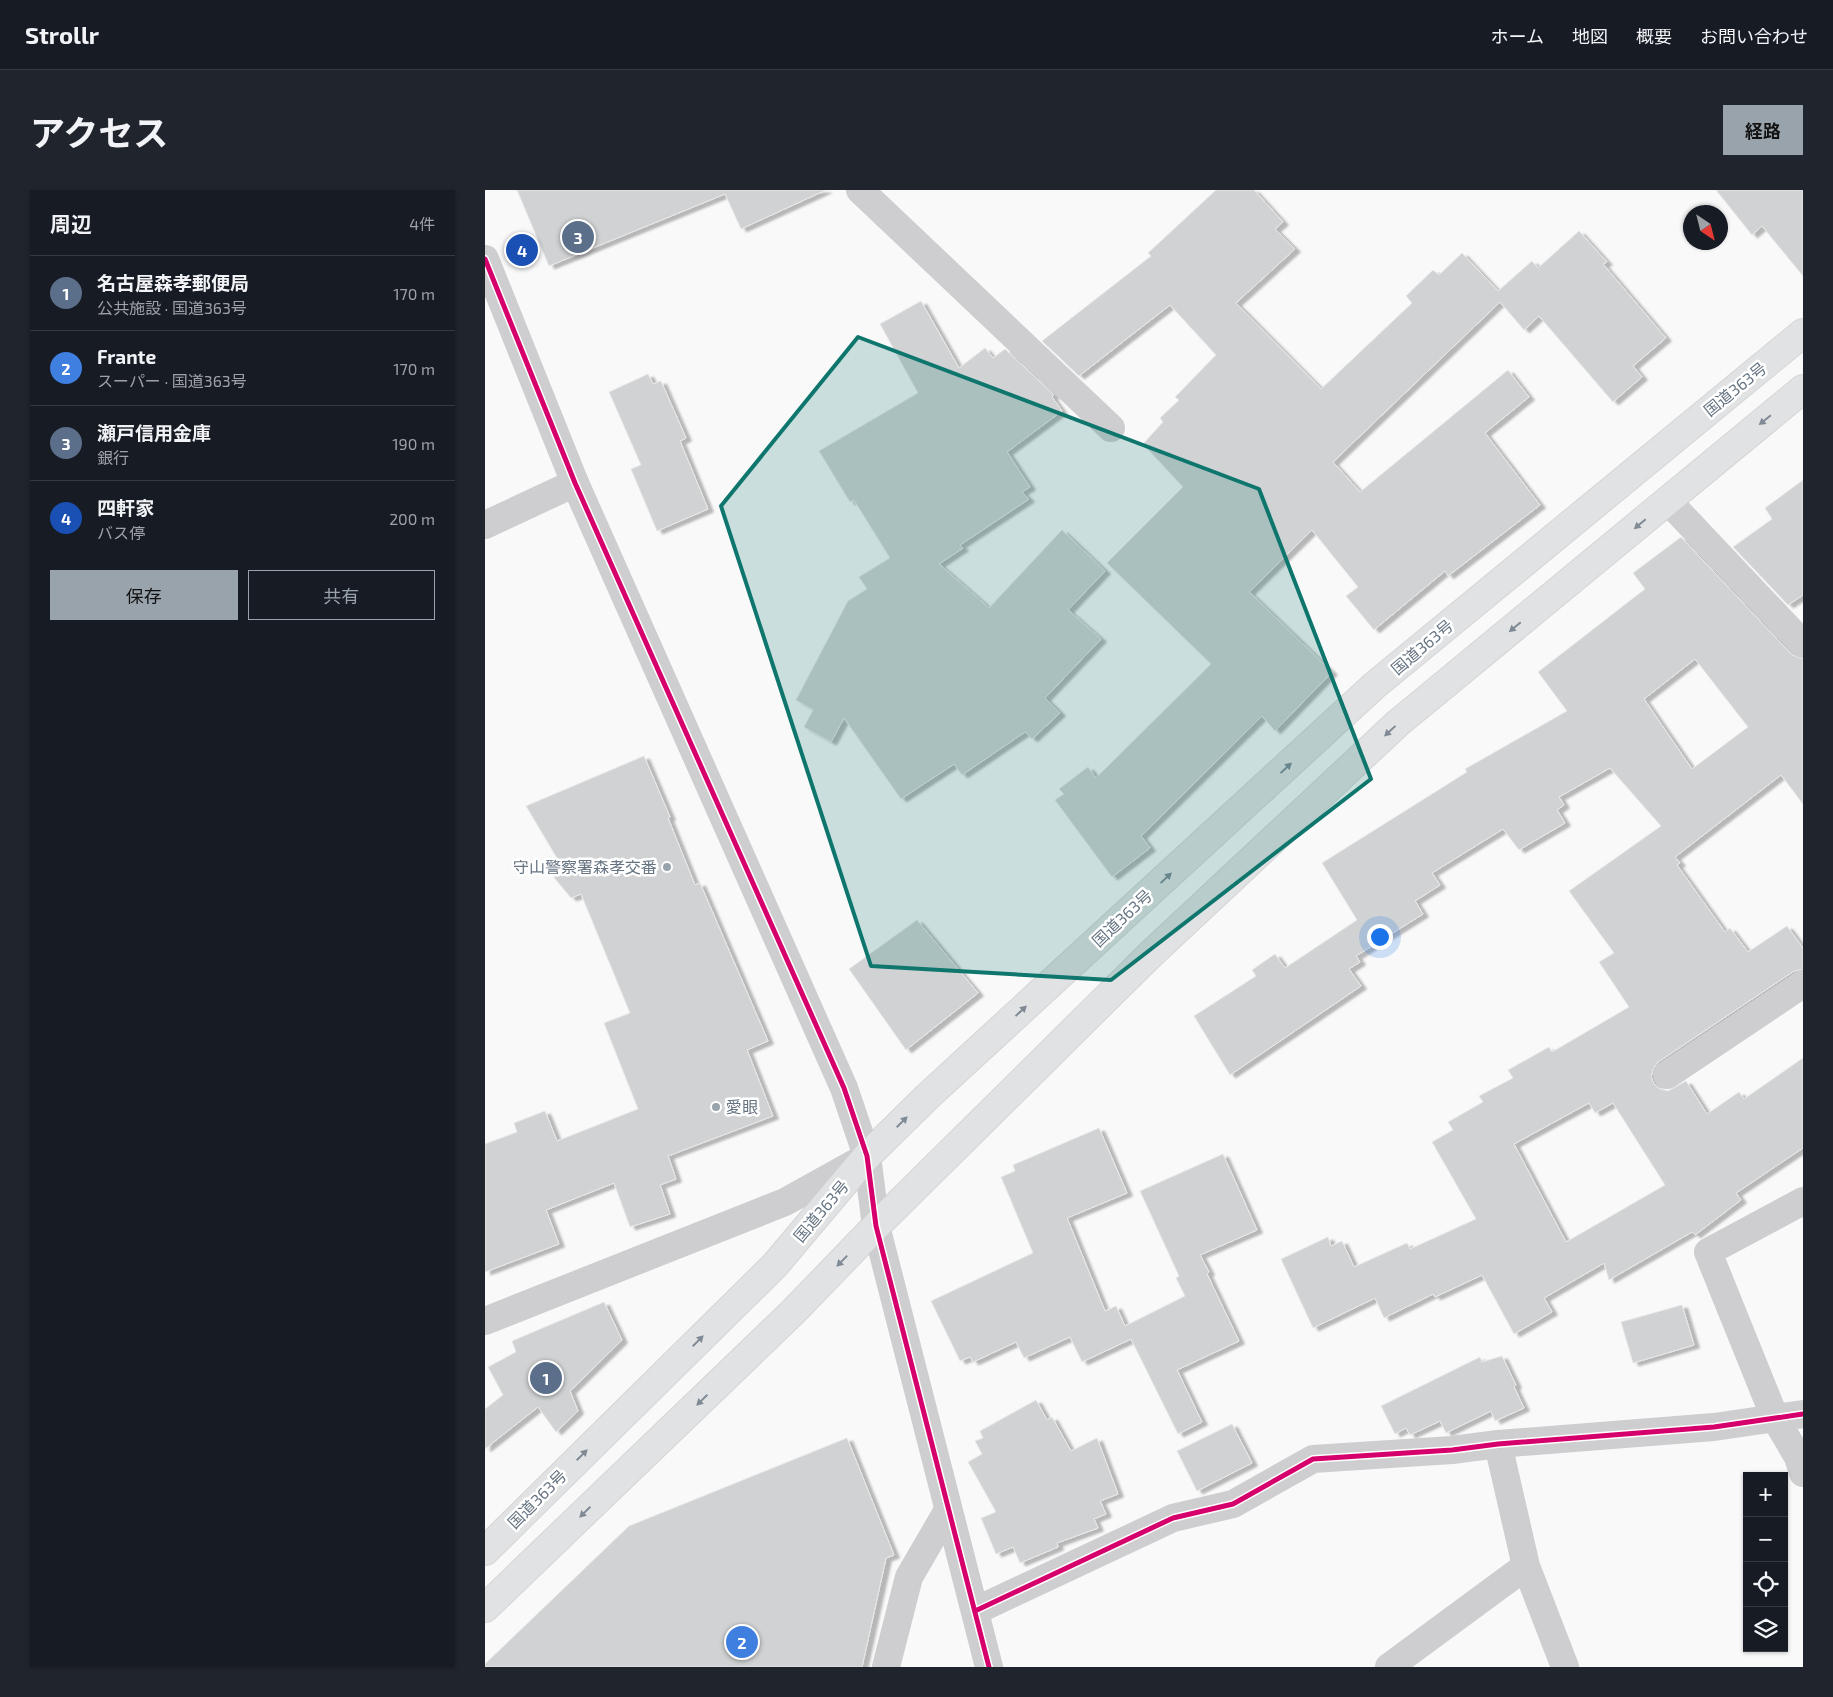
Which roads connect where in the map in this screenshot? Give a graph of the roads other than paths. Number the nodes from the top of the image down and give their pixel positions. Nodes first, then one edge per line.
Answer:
1 (860, 190) edge
2 (485, 259) edge
3 (1803, 333) edge
4 (1803, 389) edge
5 (1111, 428) dead end
6 (575, 483) junction
7 (1668, 501) junction
8 (485, 525) edge
9 (1803, 644) edge
10 (1803, 984) edge
11 (1667, 1075) dead end
12 (867, 1156) junction
13 (1803, 1201) edge
14 (876, 1226) junction
15 (485, 1321) edge
16 (1803, 1414) edge
17 (1775, 1418) junction
18 (1499, 1444) junction
19 (1803, 1473) edge
20 (949, 1510) junction
21 (485, 1551) edge
22 (1526, 1566) junction
23 (485, 1608) edge
24 (975, 1611) junction
25 (886, 1667) edge
26 (989, 1667) edge
27 (1389, 1667) edge
28 (1565, 1667) edge

1 - 5 street
2 - 6 street
12 -> 3 highway, 国道363号
4 -> 7 highway
6 - 8 street
6 - 12 street
7 - 9 street
7 -> 14 highway
10 - 11 street
12 - 14 street
12 - 15 street
21 -> 12 highway, 国道363号
13 - 17 street
14 - 20 street
14 -> 23 highway
16 - 17 street
17 - 18 street
17 - 19 street
18 - 22 street
18 - 24 street
20 - 24 street
20 - 25 street
22 - 27 street
22 - 28 street
24 - 26 street

